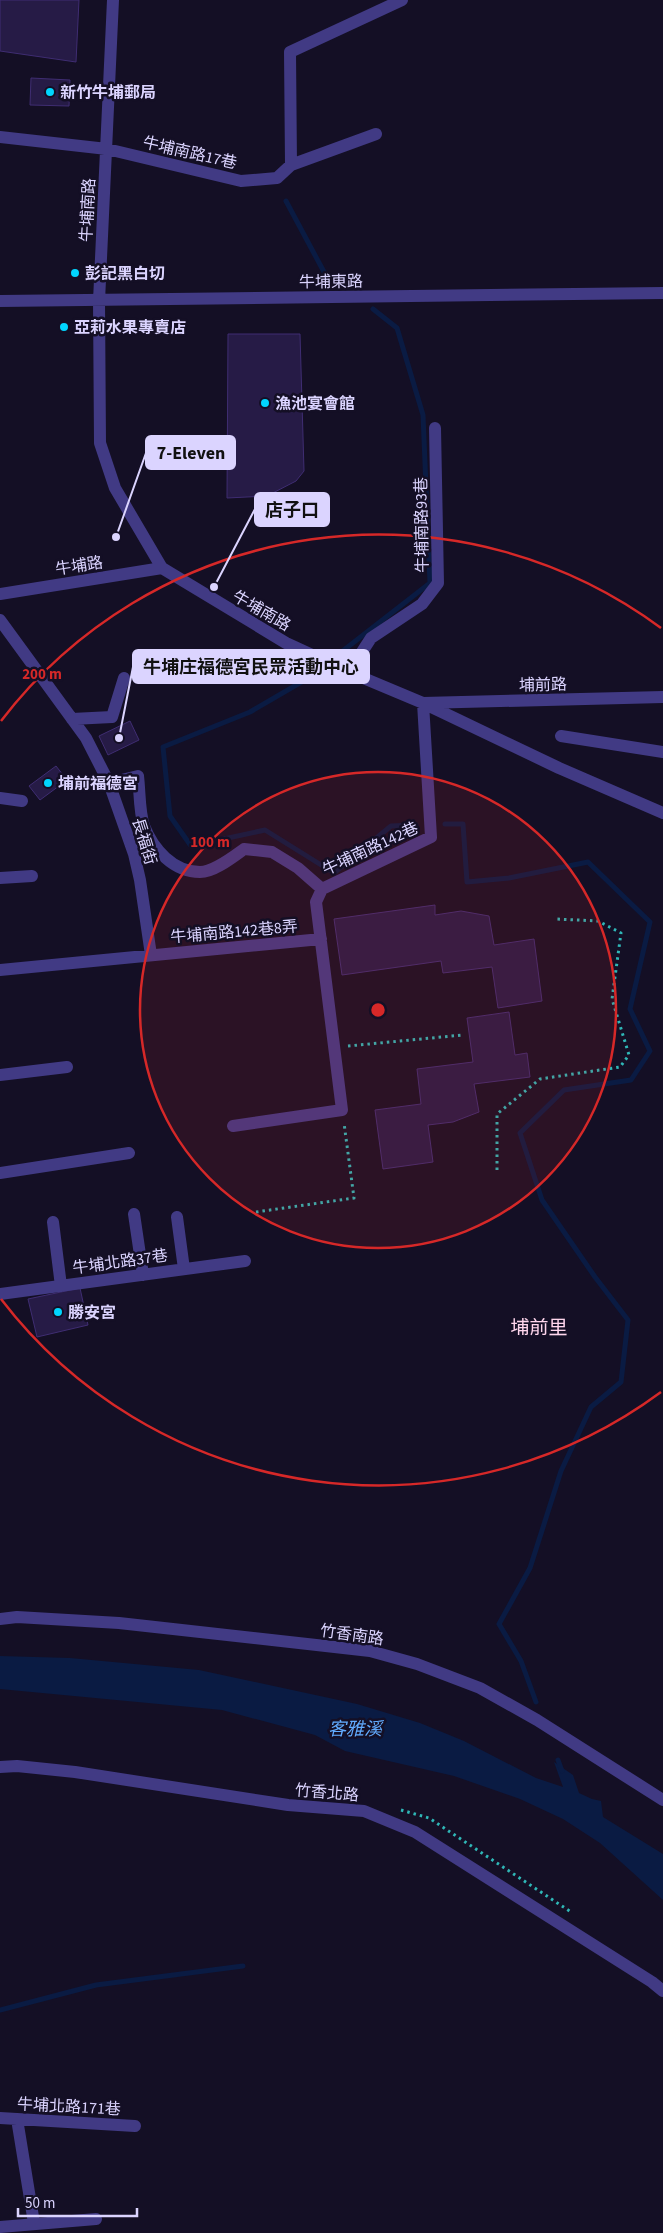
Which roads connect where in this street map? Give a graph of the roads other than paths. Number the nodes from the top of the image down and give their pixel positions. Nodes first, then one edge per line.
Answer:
1 (112, 0) edge
2 (402, 0) edge
3 (376, 134) dead end
4 (0, 137) edge
5 (107, 149) junction
6 (291, 164) junction
7 (663, 292) edge
8 (99, 301) junction
9 (0, 302) edge
10 (435, 428) dead end
11 (162, 568) junction
12 (0, 594) edge
13 (0, 620) edge
14 (349, 672) junction
15 (124, 678) dead end
16 (663, 698) edge
17 (424, 703) junction
18 (72, 719) junction
19 (561, 736) dead end
20 (663, 752) edge
21 (109, 783) junction
22 (0, 798) edge
23 (22, 801) dead end
24 (663, 813) edge
25 (32, 876) dead end
26 (0, 878) edge
27 (322, 889) junction
28 (321, 939) junction
29 (151, 955) junction
30 (0, 970) edge
31 (67, 1067) dead end
32 (0, 1075) edge
33 (233, 1126) dead end
34 (130, 1153) dead end
35 (0, 1173) edge
36 (134, 1214) dead end
37 (176, 1217) dead end
38 (53, 1222) dead end
39 (245, 1261) dead end
40 (184, 1269) junction
41 (143, 1275) junction
42 (62, 1286) junction
43 (0, 1294) edge
44 (0, 1619) edge
45 (0, 1767) edge
46 (663, 1800) edge
47 (663, 1991) edge
48 (0, 2118) edge
49 (17, 2119) junction
50 (136, 2126) dead end
51 (96, 2219) dead end
52 (34, 2223) junction
53 (0, 2227) edge

1 - 5 street, 牛埔南路
2 - 6 street
3 - 6 street, 牛埔南路17巷
4 - 5 street, 牛埔南路17巷
5 - 6 street, 牛埔南路17巷
5 - 8 street, 牛埔南路
7 - 8 street, 牛埔東路
8 - 9 street, 牛埔東路
8 - 11 street, 牛埔南路
10 - 14 street, 牛埔南路93巷
11 - 12 street, 牛埔路
11 - 14 street, 牛埔南路
13 - 18 street, 長福街
14 - 17 street, 牛埔南路
15 - 18 street
16 - 17 street, 埔前路
17 - 24 street, 牛埔南路
17 - 27 street, 牛埔南路142巷
18 - 21 street, 長福街
19 - 20 street
21 - 27 street
21 - 29 street, 長福街
22 - 23 street
25 - 26 street
27 - 28 street, 牛埔南路142巷
28 - 29 street, 牛埔南路142巷8弄
28 - 33 street, 牛埔南路142巷
29 - 30 street
31 - 32 street
34 - 35 street
36 - 41 street
37 - 40 street
38 - 42 street
39 - 40 street, 牛埔北路37巷
40 - 41 street, 牛埔北路37巷
41 - 42 street, 牛埔北路37巷
42 - 43 street, 牛埔北路37巷
44 - 46 street, 竹香南路
45 - 47 street, 竹香北路
48 - 49 street, 牛埔北路171巷
49 - 50 street, 牛埔北路171巷
49 - 52 street
51 - 52 street
52 - 53 street

